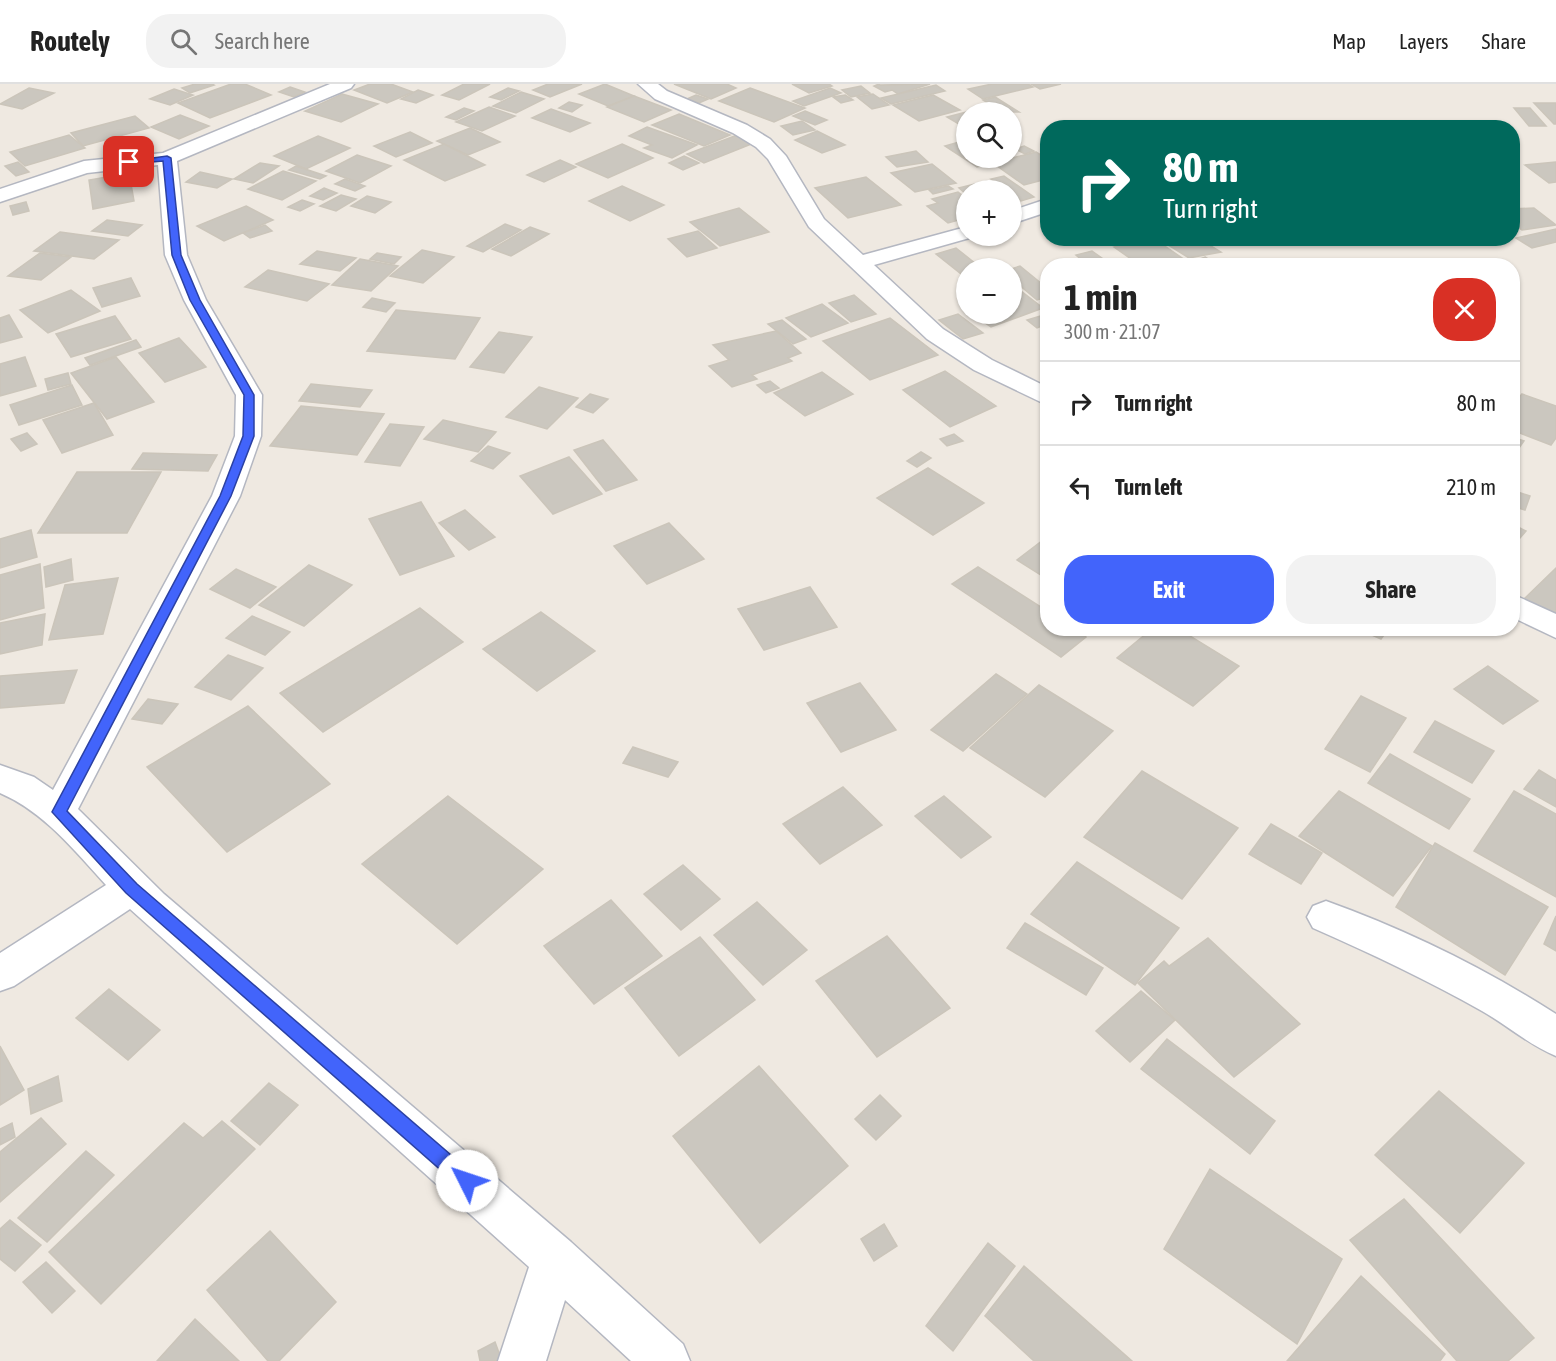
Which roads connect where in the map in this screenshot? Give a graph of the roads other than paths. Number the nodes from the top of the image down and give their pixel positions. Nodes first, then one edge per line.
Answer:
1 (345, 84) edge
2 (647, 84) edge
3 (167, 158) junction
4 (0, 196) edge
5 (1040, 208) edge
6 (1022, 214) edge
7 (956, 236) edge
8 (857, 263) junction
9 (1040, 393) edge
10 (1520, 608) edge
11 (1556, 627) edge
12 (0, 778) edge
13 (59, 812) junction
14 (131, 888) junction
15 (1326, 917) dead end
16 (0, 974) edge
17 (1556, 1037) edge
18 (555, 1258) junction
19 (522, 1361) edge
20 (666, 1361) edge

1 - 3 street
2 - 8 street
3 - 4 street
3 - 13 street
5 - 6 street
7 - 8 street
8 - 9 street
10 - 11 street
12 - 13 street
13 - 14 street
14 - 16 street
14 - 18 street
15 - 17 street
18 - 19 street
18 - 20 street

